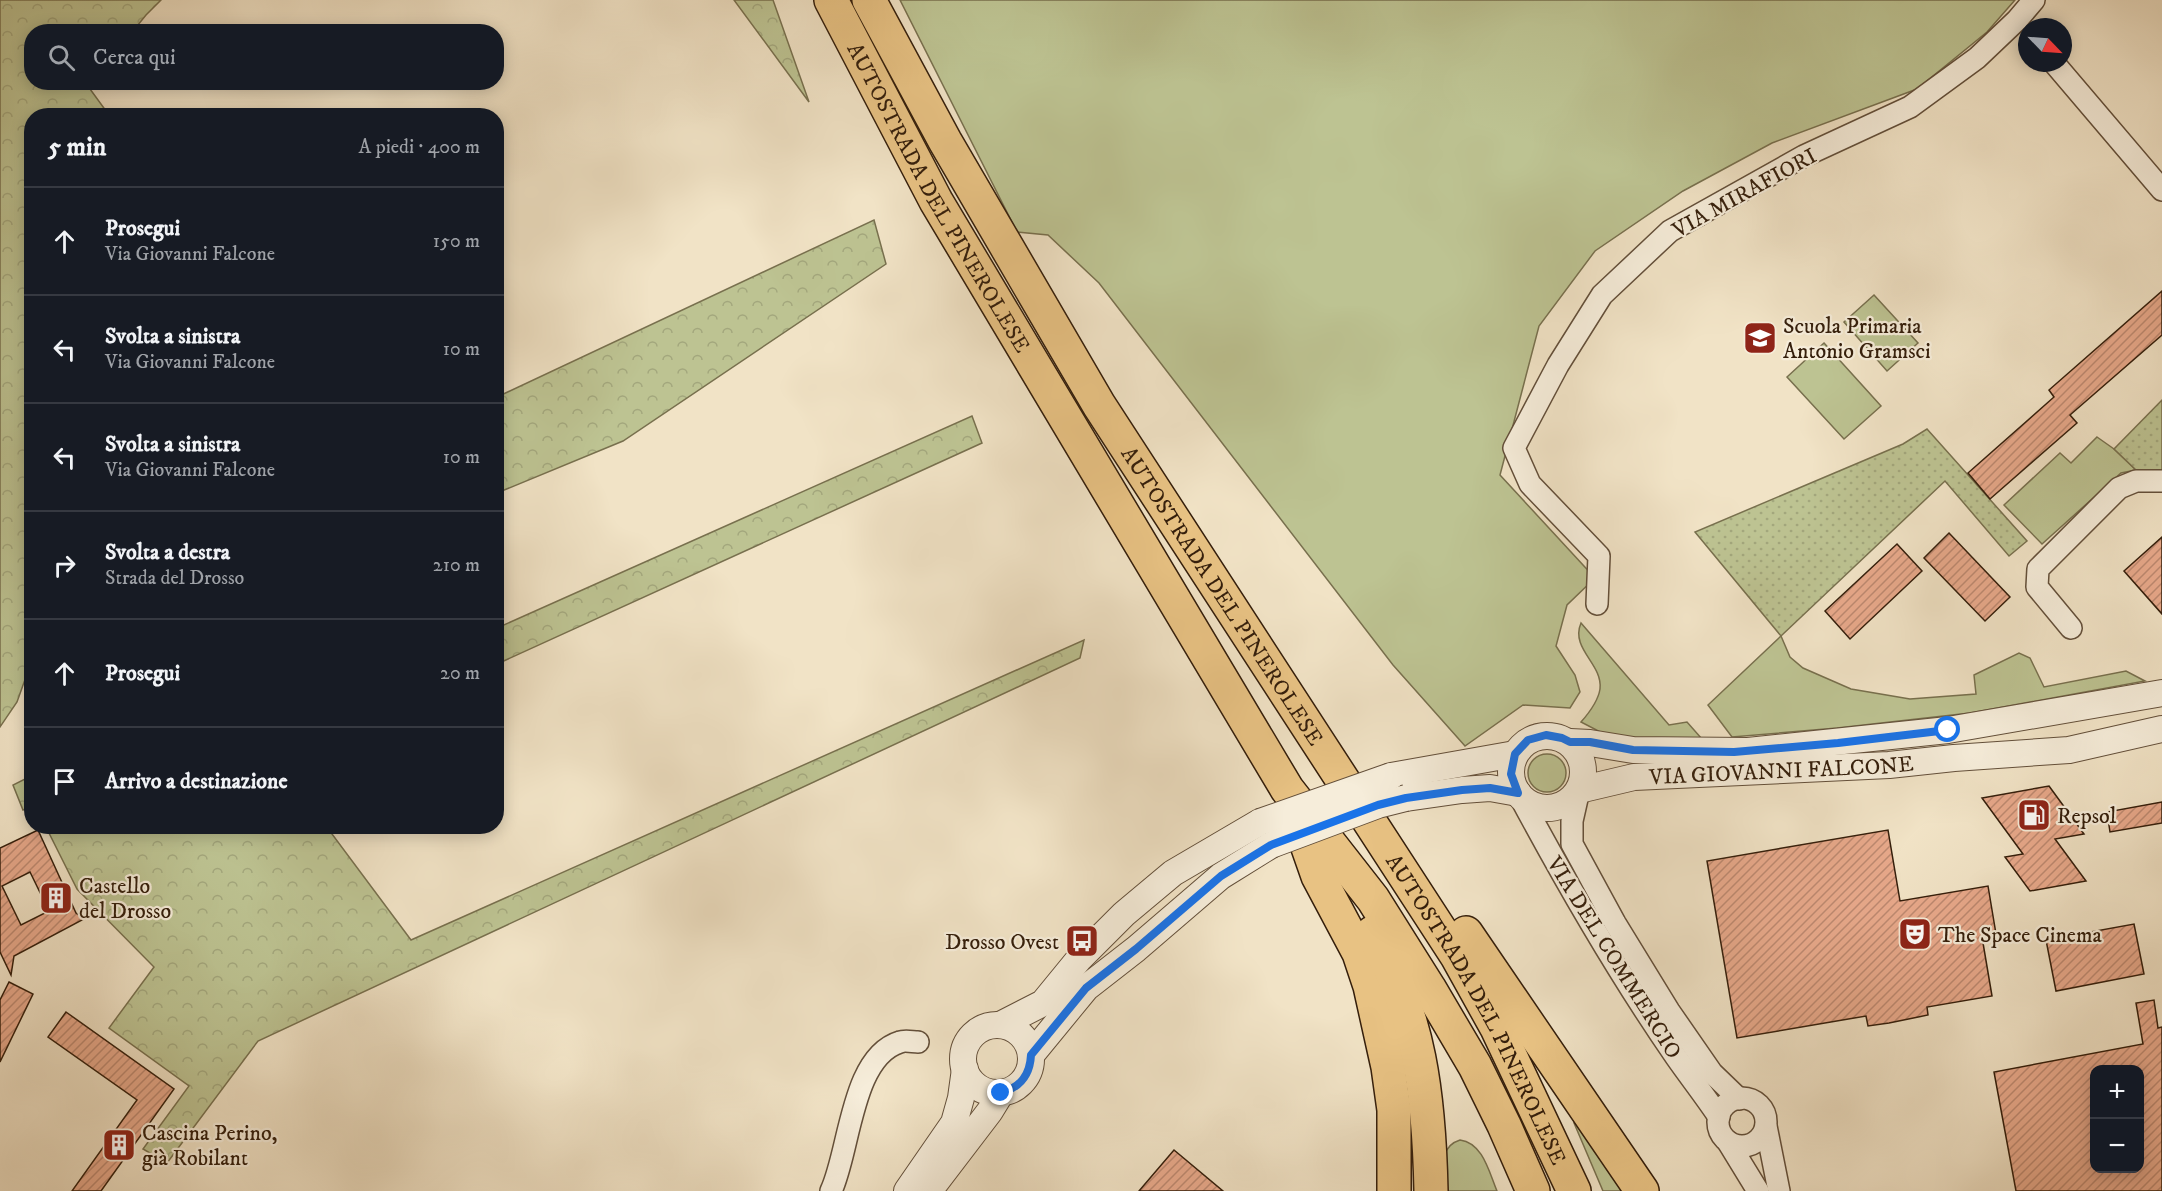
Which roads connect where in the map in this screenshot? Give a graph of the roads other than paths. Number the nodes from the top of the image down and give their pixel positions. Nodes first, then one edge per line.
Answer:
1 (831, 0) edge
2 (869, 0) edge
3 (2034, 0) edge
4 (2026, 18) edge
5 (2018, 29) edge
6 (2062, 72) edge
7 (2162, 190) edge
8 (2162, 481) edge
9 (1597, 604) dead end
10 (2071, 628) dead end
11 (1268, 663) junction
12 (2162, 693) edge
13 (2162, 729) edge
14 (1570, 742) junction
15 (1515, 754) junction
16 (1287, 789) junction
17 (1580, 790) junction
18 (1518, 793) junction
19 (1266, 834) junction
20 (1000, 1025) junction
21 (918, 1042) dead end
22 (1031, 1055) junction
23 (965, 1069) junction
24 (1001, 1093) junction
25 (1739, 1098) junction
26 (1719, 1117) junction
27 (1766, 1126) junction
28 (1728, 1142) junction
29 (1777, 1183) edge
30 (831, 1191) edge
31 (907, 1191) edge
32 (929, 1191) edge
33 (1394, 1191) edge
34 (1431, 1191) edge
35 (1533, 1191) edge
36 (1574, 1191) edge
37 (1642, 1191) edge
38 (1758, 1191) edge

1 - 16 highway, AUTOSTRADA DEL PINEROLESE
2 - 11 highway, AUTOSTRADA DEL PINEROLESE
3 - 4 street, VIA MIRAFIORI
5 - 9 street, VIA MIRAFIORI
6 - 7 street
8 - 10 street
11 - 36 highway, AUTOSTRADA DEL PINEROLESE
11 - 37 highway
12 - 14 street, VIA GIOVANNI FALCONE
13 - 17 street, VIA GIOVANNI FALCONE
14 - 15 street, VIA GIOVANNI FALCONE
14 - 17 street
15 - 18 street
15 - 19 street, bridge
16 - 33 highway
16 - 34 highway
16 - 35 highway, AUTOSTRADA DEL PINEROLESE
17 - 18 street, VIA GIOVANNI FALCONE
17 - 25 street, VIA DEL COMMERCIO
18 - 19 street, bridge
18 - 26 street, VIA DEL COMMERCIO
19 - 20 street
19 - 22 street
20 - 22 street
20 - 23 street
21 - 30 street
22 - 24 street
23 - 24 street
23 - 31 street
24 - 32 street
25 - 26 street
25 - 27 street
26 - 28 street
27 - 28 street
27 - 29 street
28 - 38 street

